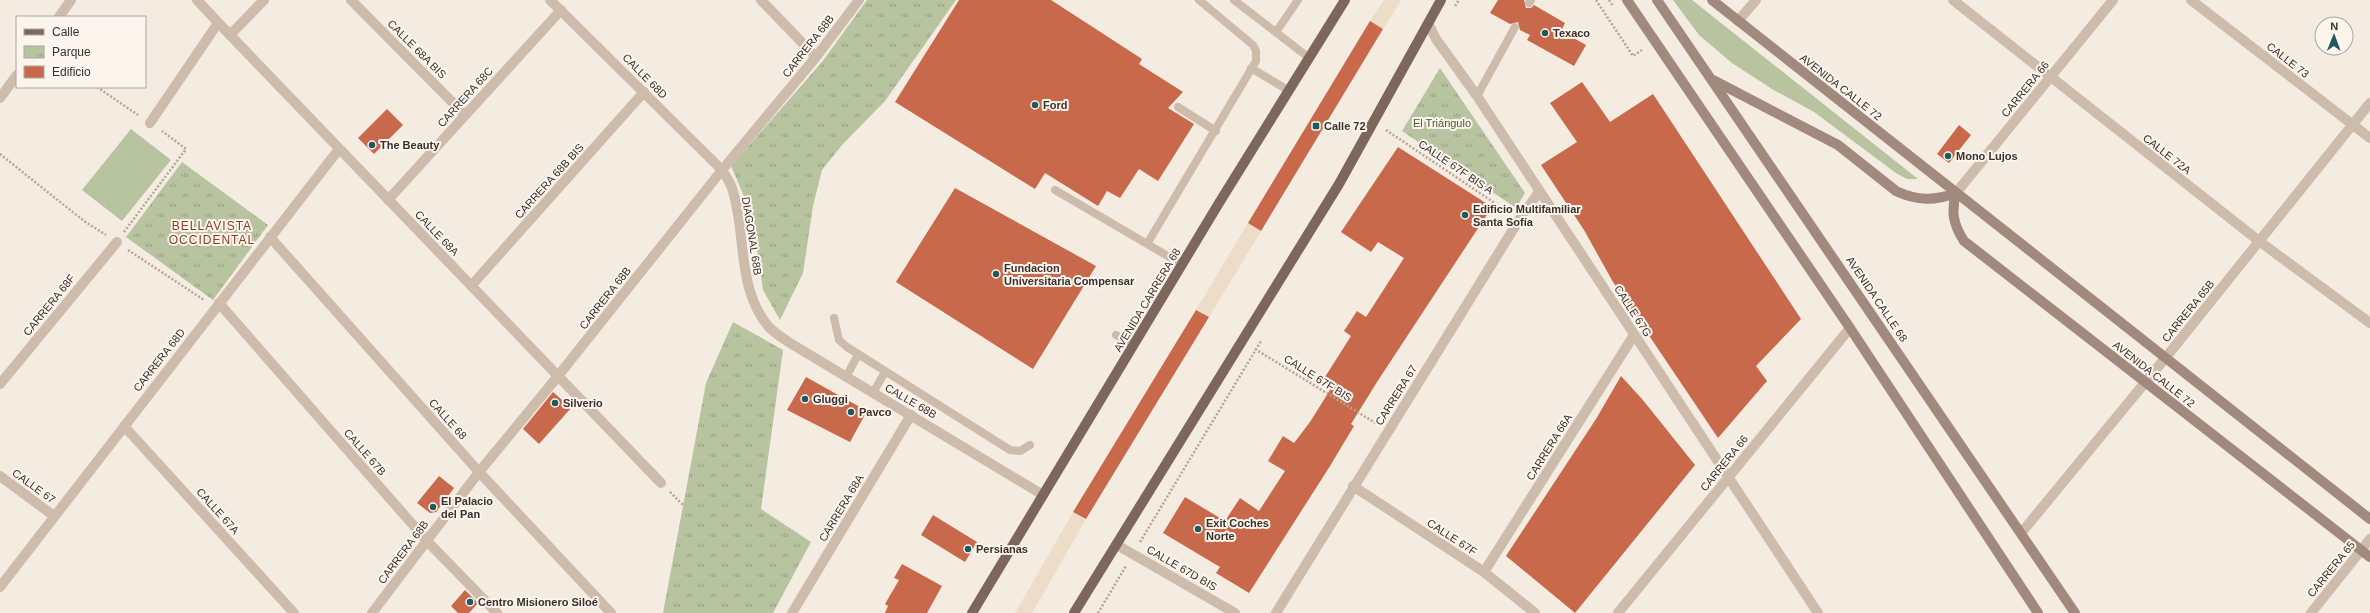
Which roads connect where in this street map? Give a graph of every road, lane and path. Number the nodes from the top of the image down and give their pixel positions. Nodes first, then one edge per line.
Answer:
1 (71, 0) edge
2 (196, 0) edge
3 (264, 0) edge
4 (351, 0) edge
5 (550, 0) edge
6 (761, 0) edge
7 (859, 0) edge
8 (1199, 0) edge
9 (1234, 0) edge
10 (1298, 0) edge
11 (1344, 0) edge
12 (1441, 0) edge
13 (1596, 0) edge
14 (1627, 0) edge
15 (1657, 0) edge
16 (1712, 0) edge
17 (1756, 0) edge
18 (1953, 0) edge
19 (2113, 0) edge
20 (2191, 0) edge
21 (561, 10) junction
22 (60, 16) edge
23 (1738, 21) junction
24 (218, 23) junction
25 (1428, 23) junction
26 (1515, 27) dead end
27 (1276, 32) junction
28 (230, 35) junction
29 (1642, 50) dead end
30 (1308, 56) junction
31 (816, 57) junction
32 (1251, 68) junction
33 (16, 76) edge
34 (2050, 78) junction
35 (1711, 79) junction
36 (98, 88) edge
37 (1288, 90) junction
38 (644, 92) junction
39 (1477, 96) junction
40 (0, 98) edge
41 (2370, 103) edge
42 (1178, 107) dead end
43 (465, 115) junction
44 (150, 123) junction
45 (2352, 125) junction
46 (1384, 128) dead end
47 (1216, 131) junction
48 (2370, 138) edge
49 (339, 149) junction
50 (722, 170) junction
51 (1055, 190) dead end
52 (1539, 192) junction
53 (1956, 193) junction
54 (388, 200) junction
55 (1519, 220) junction
56 (270, 237) junction
57 (2259, 241) junction
58 (117, 242) joint
59 (1147, 244) junction
60 (1183, 265) junction
61 (471, 286) junction
62 (219, 303) junction
63 (834, 318) dead end
64 (2370, 323) edge
65 (769, 327) joint
66 (1850, 328) junction
67 (1116, 334) dead end
68 (1634, 335) junction
69 (1241, 340) junction
70 (1134, 345) junction
71 (858, 355) junction
72 (2166, 357) junction
73 (885, 372) junction
74 (558, 376) junction
75 (846, 377) junction
76 (2145, 383) junction
77 (0, 384) edge
78 (873, 393) junction
79 (911, 415) junction
80 (124, 426) junction
81 (1388, 430) junction
82 (1030, 445) dead end
83 (479, 472) junction
84 (0, 476) edge
85 (1728, 478) junction
86 (661, 483) dead end
87 (1353, 486) junction
88 (1043, 495) junction
89 (54, 516) junction
90 (2370, 519) edge
91 (2022, 532) junction
92 (2370, 539) edge
93 (427, 541) junction
94 (1117, 544) junction
95 (2361, 550) junction
96 (2370, 557) edge
97 (1484, 572) junction
98 (0, 587) edge
99 (294, 613) edge
100 (372, 613) edge
101 (497, 613) edge
102 (611, 613) edge
103 (792, 613) edge
104 (972, 613) edge
105 (1074, 613) edge
106 (1235, 613) edge
107 (1276, 613) edge
108 (1535, 613) edge
109 (1618, 613) edge
110 (1818, 613) edge
111 (2038, 613) edge
112 (2075, 613) edge
113 (2311, 613) edge

1 - 22 street
2 - 24 street, CALLE 68A
3 - 28 street
4 - 43 street, CALLE 68A BIS
5 - 21 street, CALLE 68D
6 - 31 street
7 - 31 street, CARRERA 68B
8 - 32 lane
9 - 27 lane
10 - 27 lane
11 - 30 main road, AVENIDA CARRERA 68
12 - 25 main road
13 - 29 path
14 - 66 main road
15 - 35 main road, AVENIDA CALLE 68
16 - 23 main road, AVENIDA CALLE 72
17 - 23 street
18 - 34 street, CALLE 72A
19 - 34 street, CARRERA 66
20 - 45 street, CALLE 73
21 - 38 street, CALLE 68D
21 - 43 street, CARRERA 68C
23 - 53 main road, AVENIDA CALLE 72
24 - 28 street, CALLE 68A
24 - 44 street
25 - 39 street, CALLE 67G
25 - 69 main road
26 - 39 lane
27 - 30 lane
28 - 49 street, CALLE 68A
30 - 37 main road, AVENIDA CARRERA 68
31 - 50 street, CARRERA 68B
32 - 37 lane
32 - 47 lane
33 - 40 street
34 - 53 street, CARRERA 66
34 - 57 street, CALLE 72A
35 - 53 main road
35 - 91 main road, AVENIDA CALLE 68
36 - 44 path
37 - 60 main road, AVENIDA CARRERA 68
38 - 50 street, CALLE 68D
38 - 61 street, CARRERA 68B BIS
39 - 52 street, CALLE 67G
41 - 45 street, CARRERA 65B
42 - 47 lane
43 - 54 street, CARRERA 68C
44 - 58 path
45 - 48 street, CALLE 73
45 - 57 street, CARRERA 65B
46 - 55 path, CALLE 67F BIS A
47 - 59 lane
49 - 54 street, CALLE 68A
49 - 56 street, CARRERA 68D
50 - 65 street, DIAGONAL 68B
50 - 74 street, CARRERA 68B
51 - 59 lane
52 - 55 street, CARRERA 67
52 - 68 street, CALLE 67G
53 - 72 main road, AVENIDA CALLE 72
53 - 76 main road, AVENIDA CALLE 72
54 - 61 street, CALLE 68A
55 - 81 street, CARRERA 67
56 - 62 street, CARRERA 68D
56 - 83 street, CALLE 68
57 - 64 street, CALLE 72A
57 - 72 street, CARRERA 65B
58 - 77 street, CARRERA 68F
59 - 60 lane
60 - 70 main road, AVENIDA CARRERA 68
61 - 74 street, CALLE 68A
62 - 80 street, CARRERA 68D
62 - 93 street, CALLE 67B
63 - 71 lane
65 - 75 street, CALLE 68B
66 - 85 street, CARRERA 66
66 - 111 main road
67 - 70 lane
68 - 85 street, CALLE 67G
68 - 97 street, CARRERA 66A
69 - 81 path, CALLE 67F BIS
69 - 94 main road
70 - 88 main road, AVENIDA CARRERA 68
71 - 73 lane
71 - 75 lane
72 - 76 street, CARRERA 65B
72 - 90 main road, AVENIDA CALLE 72
73 - 78 lane
73 - 82 lane
74 - 83 street, CARRERA 68B
74 - 86 street, CALLE 68A
75 - 78 street, CALLE 68B
76 - 91 street, CARRERA 65B
76 - 95 main road, AVENIDA CALLE 72
78 - 79 street, CALLE 68B
79 - 88 street, CALLE 68B
79 - 103 street, CARRERA 68A
80 - 89 street, CARRERA 68D
80 - 99 street, CALLE 67A
81 - 87 street, CARRERA 67
83 - 93 street, CARRERA 68B
83 - 102 street, CALLE 68
84 - 89 street, CALLE 67
85 - 109 street, CARRERA 66
85 - 110 street, CALLE 67G
87 - 97 street, CALLE 67F
87 - 107 street, CARRERA 67
88 - 104 main road, AVENIDA CARRERA 68
89 - 98 street, CARRERA 68D
91 - 112 main road, AVENIDA CALLE 68
92 - 95 street, CARRERA 65
93 - 100 street, CARRERA 68B
93 - 101 street, CALLE 67B
94 - 105 main road
94 - 106 street, CALLE 67D BIS
95 - 96 main road, AVENIDA CALLE 72
95 - 113 street, CARRERA 65
97 - 108 street, CALLE 67F

